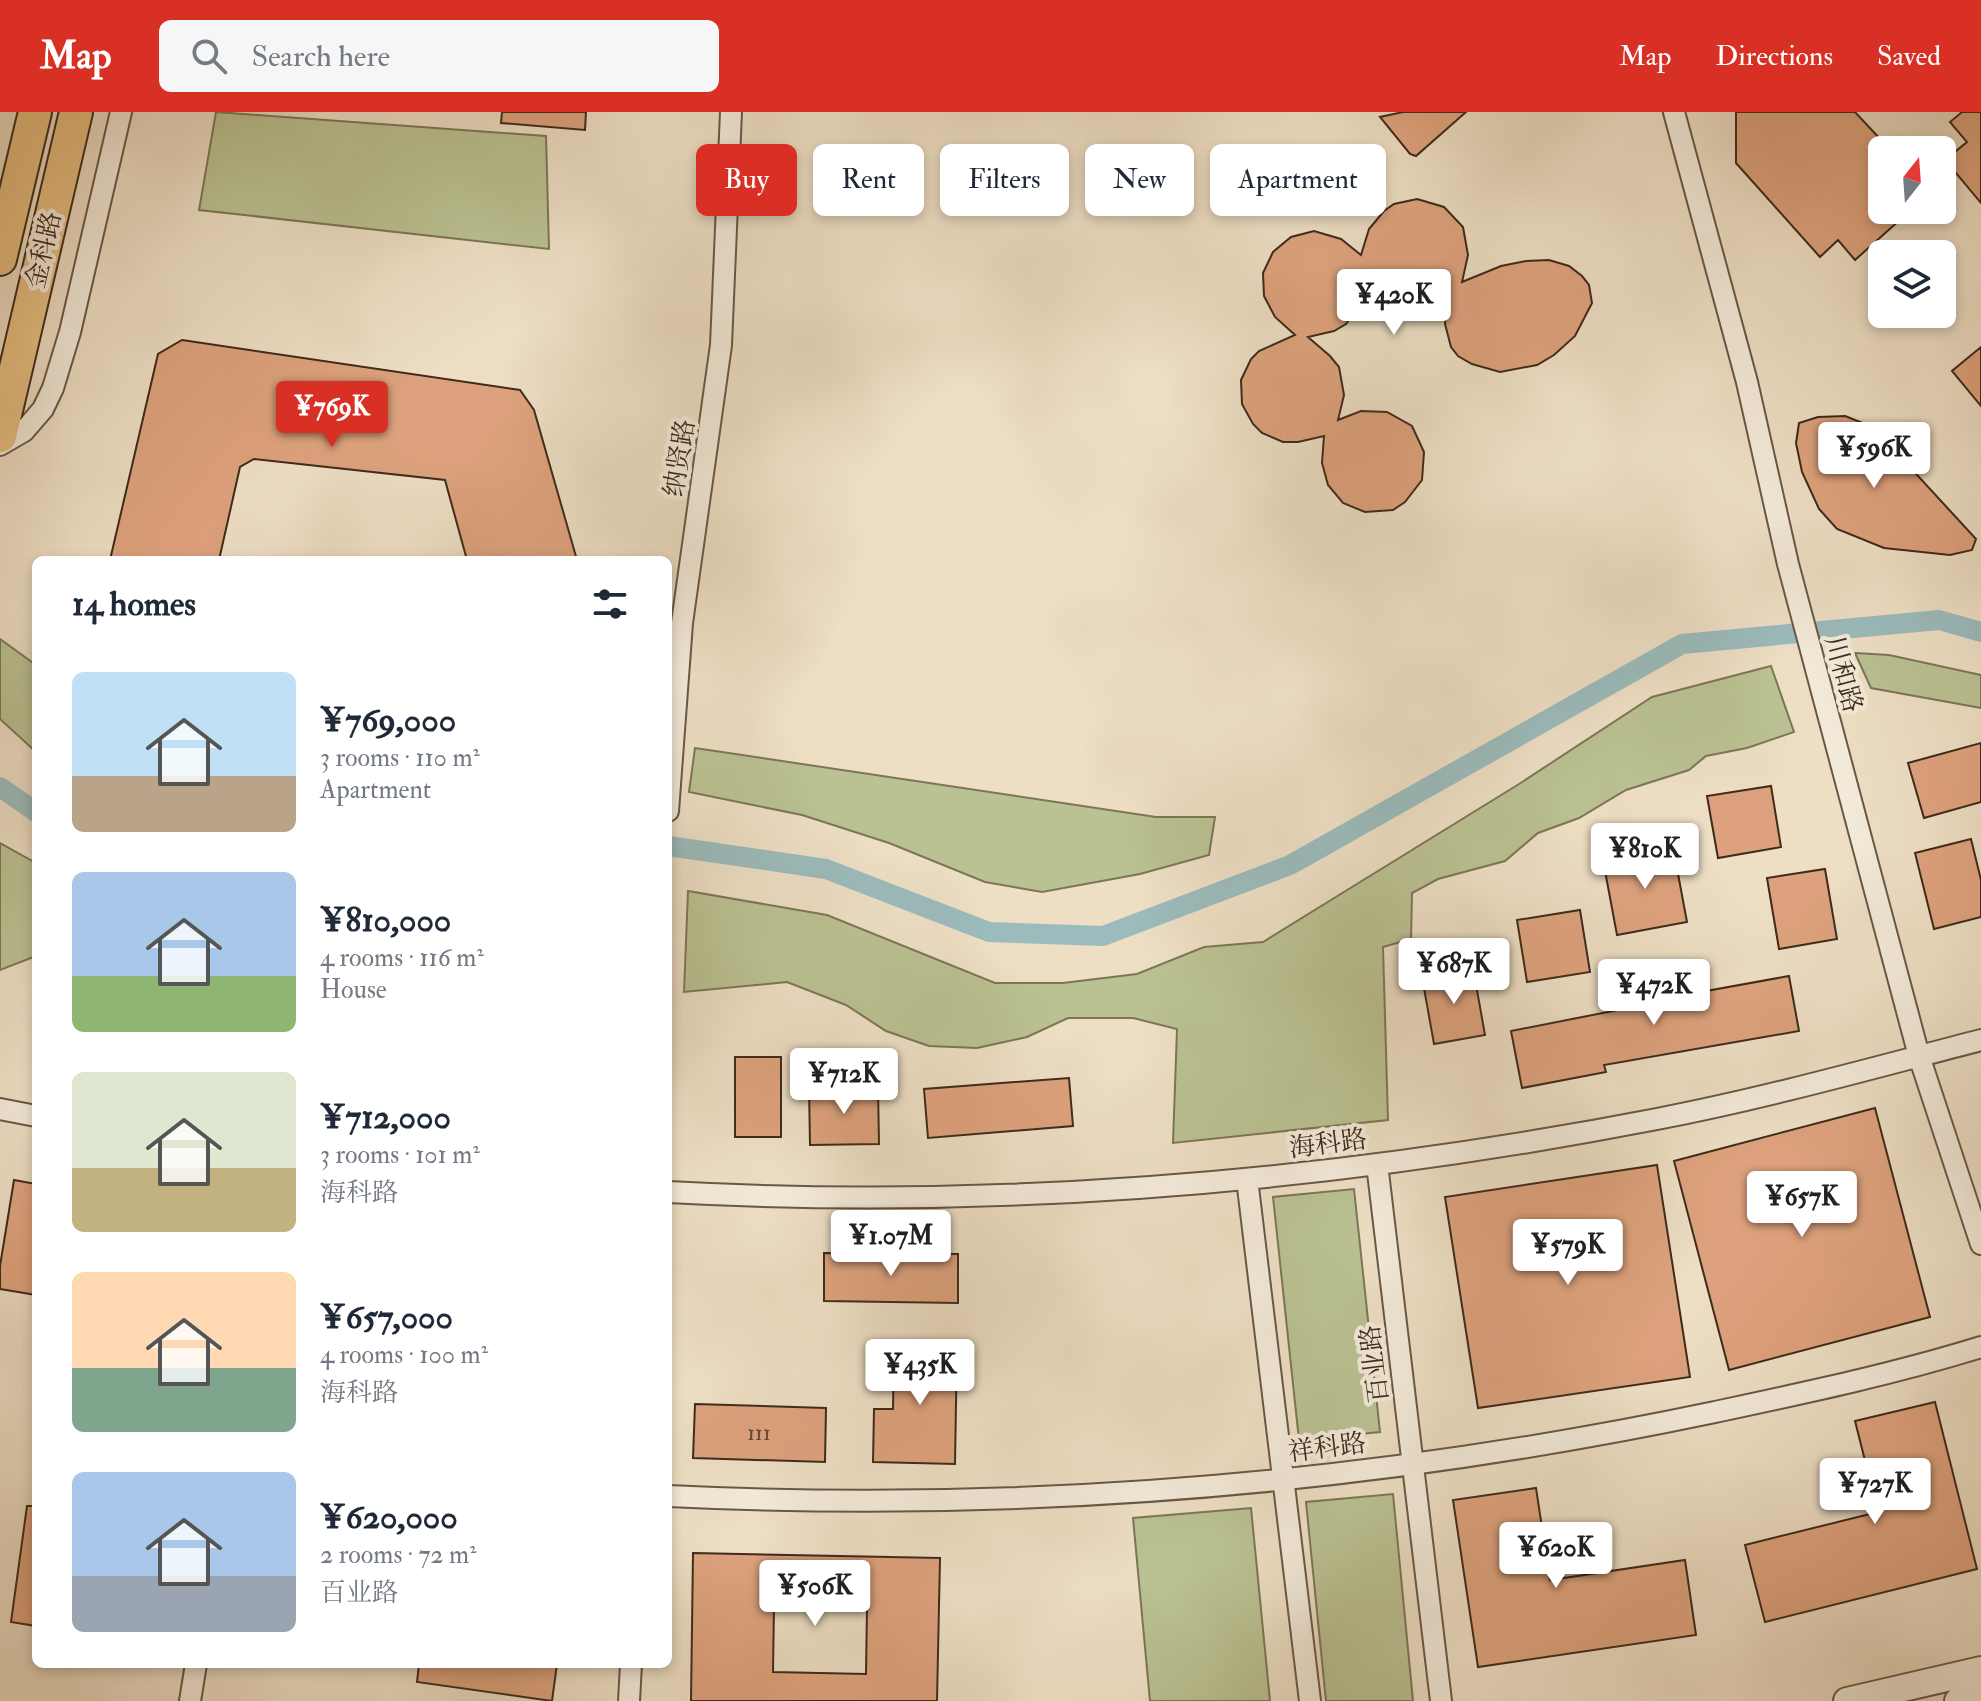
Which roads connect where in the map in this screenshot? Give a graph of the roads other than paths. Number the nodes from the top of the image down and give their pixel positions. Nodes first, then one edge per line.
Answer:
1 (35, 112) edge
2 (76, 112) edge
3 (121, 112) edge
4 (731, 112) edge
5 (1674, 112) edge
6 (0, 259) edge
7 (0, 436) edge
8 (0, 445) edge
9 (672, 743) edge
10 (1981, 1040) edge
11 (1919, 1056) junction
12 (0, 1109) edge
13 (32, 1115) edge
14 (1377, 1164) junction
15 (1247, 1179) junction
16 (672, 1192) edge
17 (1981, 1244) edge
18 (1981, 1347) edge
19 (1413, 1464) junction
20 (1283, 1479) junction
21 (672, 1496) edge
22 (195, 1668) edge
23 (631, 1668) edge
24 (1981, 1670) edge
25 (1981, 1695) edge
26 (190, 1701) edge
27 (629, 1701) edge
28 (1310, 1701) edge
29 (1441, 1701) edge
30 (1847, 1701) edge
31 (1958, 1701) edge

1 - 6 main road, 金科路
2 - 7 main road, 金科路
3 - 8 street
4 - 9 street, 纳贤路
5 - 11 street, 川和路
10 - 11 street, 海科路
11 - 14 street, 海科路
11 - 17 street, 川和路
12 - 13 street
14 - 15 street, 海科路
14 - 19 street, 百业路
15 - 16 street, 海科路
15 - 20 street
18 - 19 street, 祥科路
19 - 20 street, 祥科路
19 - 29 street, 百业路
20 - 21 street, 祥科路
20 - 28 street
22 - 26 street
23 - 27 street
24 - 30 street
25 - 31 street

